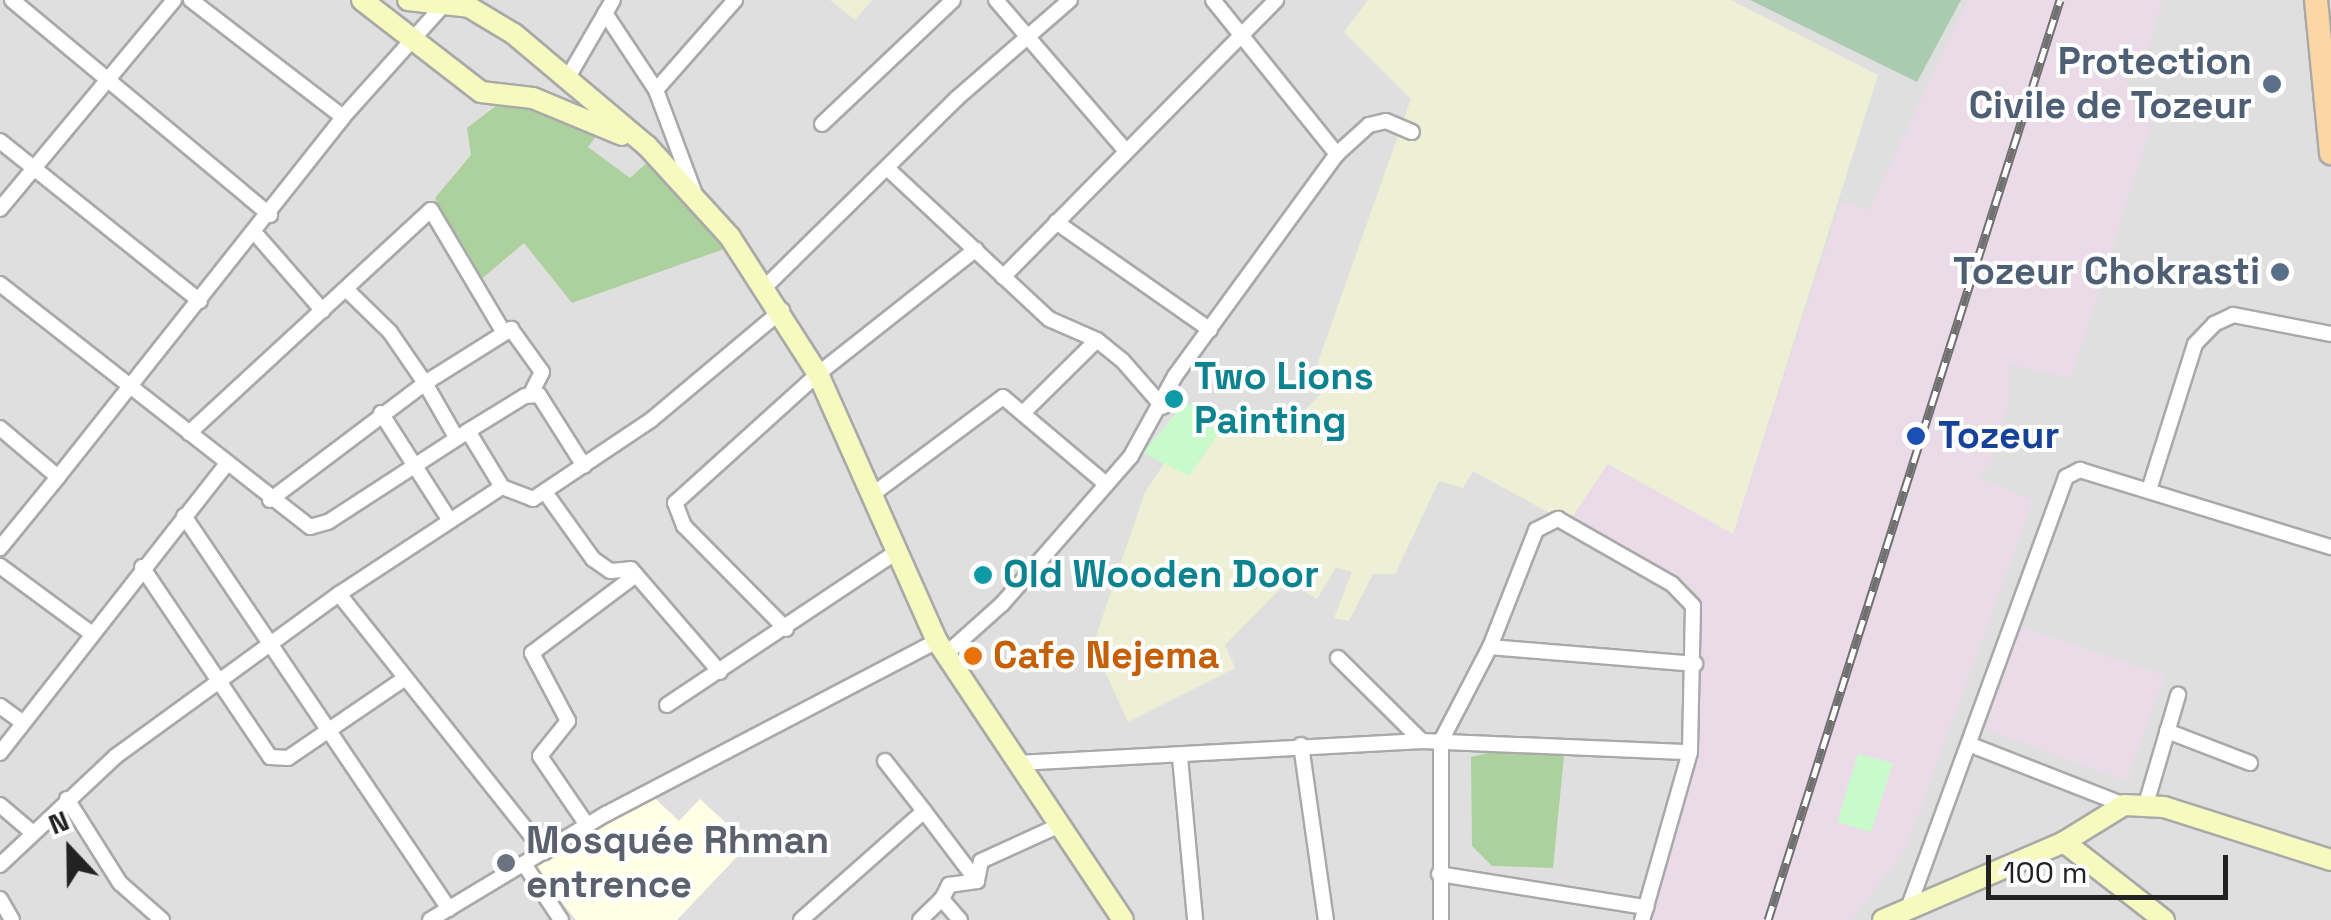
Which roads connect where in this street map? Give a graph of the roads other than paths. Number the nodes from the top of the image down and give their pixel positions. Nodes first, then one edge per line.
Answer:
1 (12, 0) edge
2 (174, 0) edge
3 (190, 0) edge
4 (362, 0) edge
5 (408, 0) edge
6 (736, 0) edge
7 (953, 0) edge
8 (996, 0) edge
9 (1070, 0) edge
10 (1213, 0) edge
11 (1276, 0) edge
12 (2316, 0) edge
13 (447, 1) edge
14 (609, 6) edge
15 (1242, 35) junction
16 (1029, 37) junction
17 (411, 43) junction
18 (561, 74) junction
19 (109, 78) junction
20 (656, 90) junction
21 (534, 98) junction
22 (343, 117) junction
23 (822, 124) dead end
24 (1412, 132) dead end
25 (0, 141) edge
26 (646, 146) junction
27 (1126, 151) junction
28 (2331, 153) edge
29 (1336, 154) junction
30 (34, 168) junction
31 (887, 168) junction
32 (697, 200) junction
33 (0, 209) edge
34 (270, 215) junction
35 (1056, 222) junction
36 (256, 234) junction
37 (976, 249) junction
38 (1003, 277) junction
39 (0, 284) edge
40 (766, 286) junction
41 (346, 289) junction
42 (200, 301) junction
43 (782, 310) junction
44 (323, 311) junction
45 (1210, 330) junction
46 (504, 333) junction
47 (2331, 334) edge
48 (1098, 340) junction
49 (818, 374) junction
50 (425, 382) junction
51 (131, 385) junction
52 (531, 394) junction
53 (1163, 407) junction
54 (1025, 411) junction
55 (381, 412) junction
56 (0, 428) edge
57 (189, 433) junction
58 (462, 434) junction
59 (226, 464) junction
60 (412, 464) junction
61 (584, 466) junction
62 (58, 477) junction
63 (1106, 484) junction
64 (502, 487) junction
65 (2149, 490) junction
66 (545, 492) junction
67 (873, 494) junction
68 (270, 500) junction
69 (184, 516) junction
70 (450, 522) junction
71 (2331, 547) edge
72 (0, 548) edge
73 (896, 552) junction
74 (0, 566) edge
75 (142, 566) junction
76 (636, 575) junction
77 (339, 594) junction
78 (786, 629) junction
79 (91, 633) junction
80 (269, 644) junction
81 (942, 647) junction
82 (1490, 648) junction
83 (1338, 658) dead end
84 (1695, 664) junction
85 (720, 672) junction
86 (218, 678) junction
87 (404, 679) junction
88 (2178, 695) dead end
89 (667, 705) dead end
90 (0, 706) edge
91 (22, 722) junction
92 (329, 730) junction
93 (2167, 731) junction
94 (1441, 741) junction
95 (1422, 742) junction
96 (1301, 745) junction
97 (1971, 746) junction
98 (1690, 752) junction
99 (0, 753) edge
100 (1180, 756) junction
101 (885, 761) dead end
102 (1018, 763) junction
103 (2250, 763) dead end
104 (67, 800) junction
105 (2135, 804) junction
106 (0, 805) edge
107 (924, 812) junction
108 (1060, 824) junction
109 (587, 825) junction
110 (33, 833) junction
111 (2064, 842) junction
112 (544, 852) junction
113 (2331, 860) edge
114 (524, 864) junction
115 (0, 865) edge
116 (1439, 874) junction
117 (976, 881) junction
118 (0, 899) edge
119 (942, 899) junction
120 (1908, 906) junction
121 (448, 909) junction
122 (1644, 914) edge
123 (12, 920) edge
124 (162, 920) edge
125 (430, 920) edge
126 (561, 920) edge
127 (800, 920) edge
128 (920, 920) edge
129 (960, 920) edge
130 (1124, 920) edge
131 (1194, 920) edge
132 (1326, 920) edge
133 (1442, 920) edge
134 (1883, 920) edge
135 (2164, 920) edge

1 - 19 street
2 - 19 street
3 - 22 street
4 - 17 street
5 - 13 street
6 - 20 street
7 - 23 street
8 - 16 street
9 - 16 street
10 - 15 street
11 - 15 street
12 - 28 main road
13 - 17 street
13 - 18 street
14 - 18 street
14 - 20 street
15 - 27 street
15 - 29 street
16 - 27 street
16 - 31 street
17 - 21 street
17 - 22 street
18 - 21 street
18 - 26 street
19 - 30 street
19 - 34 street
20 - 32 street
21 - 26 street
22 - 34 street
24 - 29 street
25 - 30 street
26 - 32 street
27 - 35 street
29 - 45 street
30 - 33 street
30 - 42 street
31 - 37 street
31 - 40 street
32 - 40 street
34 - 36 street
35 - 38 street
35 - 45 street
36 - 42 street
36 - 44 street
37 - 38 street
37 - 49 street
38 - 48 street
39 - 51 street
40 - 43 street
41 - 44 street
41 - 46 street
41 - 50 street
42 - 51 street
43 - 49 street
43 - 61 street
44 - 57 street
45 - 53 street
46 - 50 street
46 - 52 street
47 - 65 street
48 - 53 street
48 - 54 street
49 - 67 street
49 - 78 street
50 - 55 street
50 - 58 street
51 - 57 street
51 - 62 street
52 - 58 street
52 - 61 street
53 - 63 street
54 - 63 street
54 - 67 street
55 - 60 street
55 - 68 street
56 - 62 street
57 - 59 street
58 - 60 street
58 - 64 street
59 - 68 street
59 - 69 street
60 - 68 street
60 - 70 street
61 - 66 street
62 - 72 street
63 - 81 street
64 - 66 street
64 - 70 street
65 - 71 street
65 - 97 street
66 - 76 street
67 - 73 street
69 - 75 street
69 - 80 street
70 - 77 street
73 - 78 street
73 - 81 street
74 - 79 street
75 - 79 street
75 - 86 street
76 - 85 street
76 - 109 street
77 - 80 street
77 - 87 street
78 - 85 street
79 - 91 street
80 - 86 street
80 - 92 street
81 - 102 street
81 - 109 street
82 - 84 street
82 - 84 street
82 - 94 street
83 - 95 street
84 - 98 street
85 - 89 street
86 - 92 street
86 - 104 street
87 - 92 street
87 - 112 street
88 - 93 street
90 - 91 street
91 - 99 street
92 - 121 street
93 - 103 street
93 - 105 street
94 - 95 street
94 - 98 street
94 - 116 street
95 - 96 street
96 - 100 street
96 - 132 street
97 - 105 street
97 - 120 street
98 - 122 street
100 - 102 street
100 - 131 street
101 - 107 street
102 - 108 street
104 - 110 street
104 - 124 street
105 - 111 street
105 - 113 street
106 - 110 street
107 - 117 street
107 - 127 street
108 - 117 street
108 - 130 street
109 - 112 street
110 - 115 street
111 - 120 street
111 - 135 street
112 - 114 street
114 - 121 street
114 - 126 street
116 - 122 street
116 - 133 street
117 - 119 street
118 - 123 street
119 - 128 street
119 - 129 street
120 - 134 street
121 - 125 street

